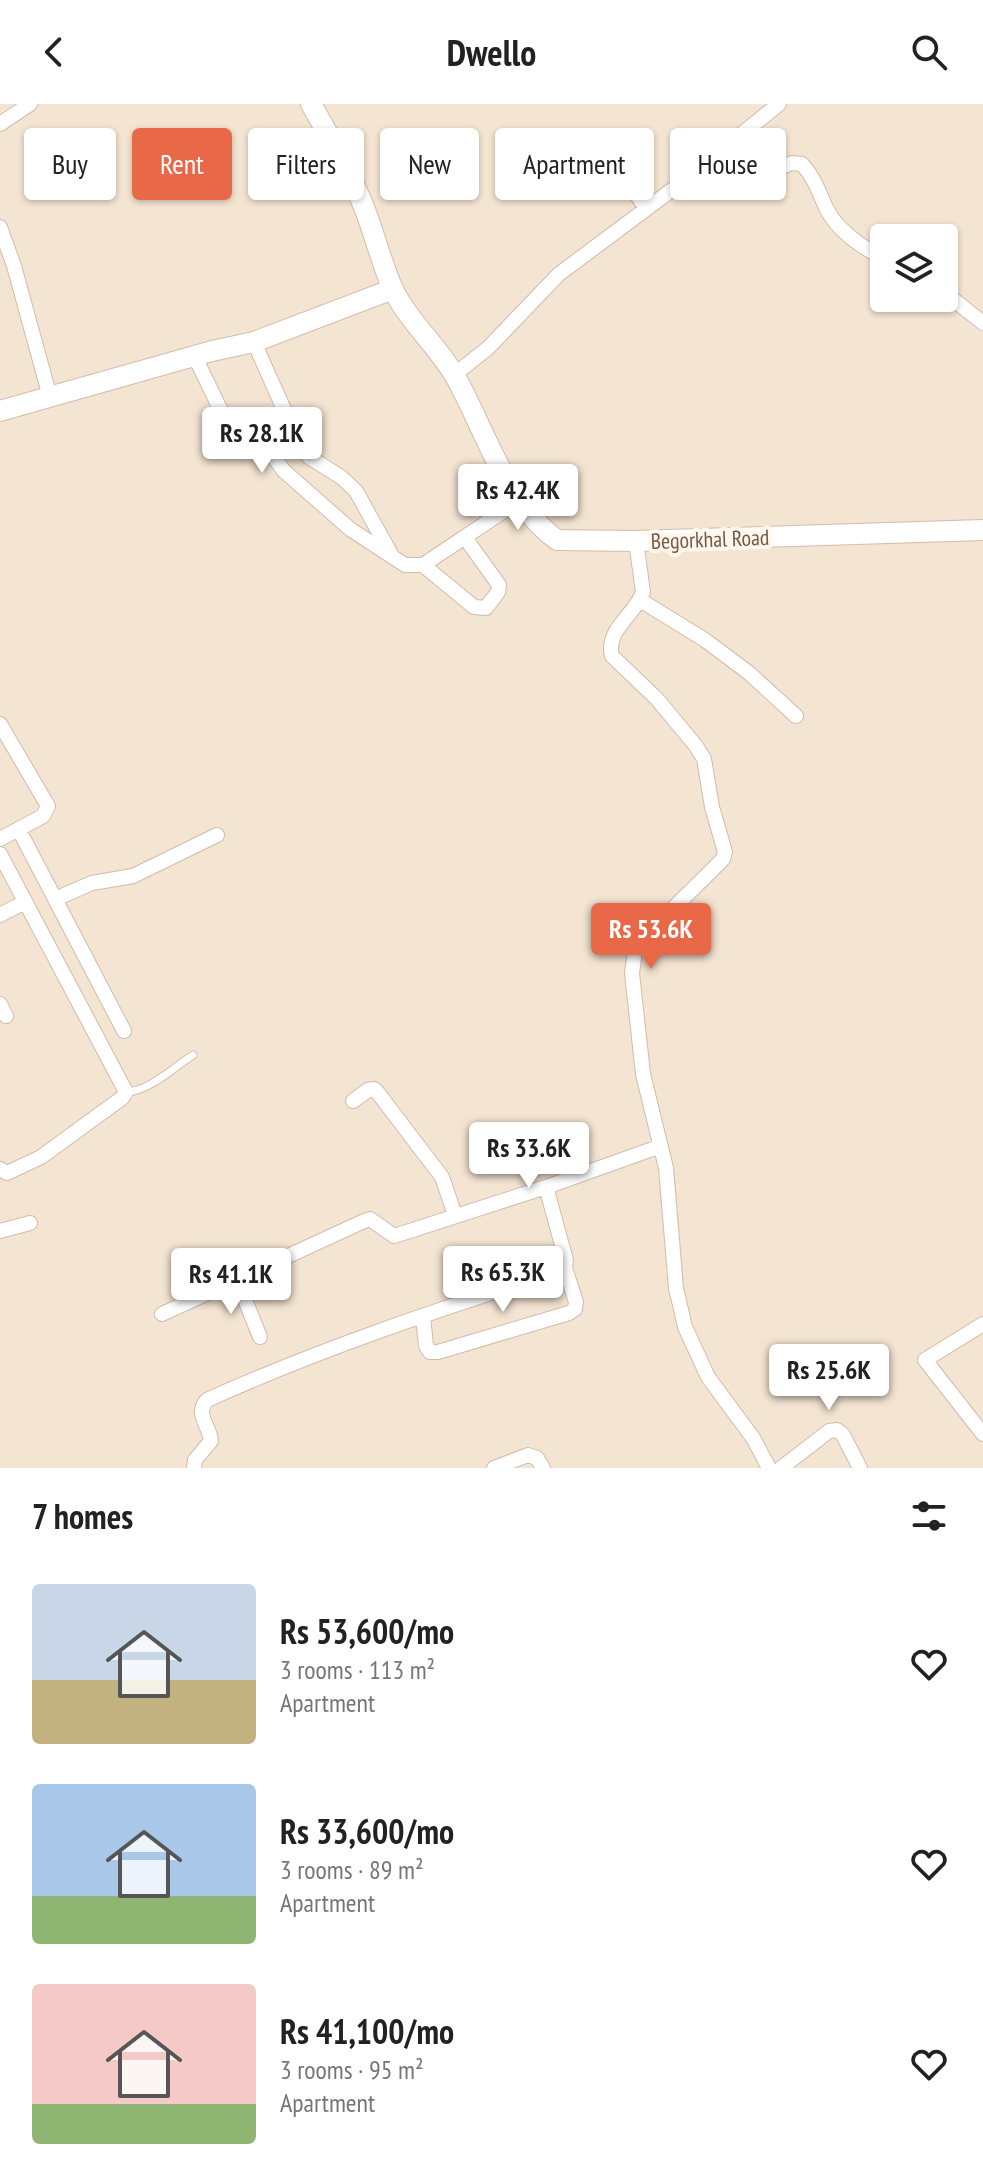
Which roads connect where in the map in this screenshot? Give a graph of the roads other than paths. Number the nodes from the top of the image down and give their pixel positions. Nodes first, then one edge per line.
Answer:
1 (30, 104) edge
2 (311, 104) edge
3 (779, 104) edge
4 (0, 124) edge
5 (750, 128) edge
6 (786, 165) edge
7 (670, 190) edge
8 (640, 200) edge
9 (646, 208) junction
10 (0, 227) edge
11 (3, 246) edge
12 (870, 249) edge
13 (393, 289) junction
14 (958, 303) edge
15 (983, 323) edge
16 (254, 342) junction
17 (195, 357) junction
18 (454, 375) junction
19 (50, 397) junction
20 (0, 411) edge
21 (520, 500) junction
22 (983, 530) edge
23 (466, 539) junction
24 (636, 541) junction
25 (392, 557) junction
26 (423, 565) junction
27 (640, 600) junction
28 (796, 716) dead end
29 (0, 724) edge
30 (19, 830) junction
31 (217, 835) dead end
32 (0, 839) edge
33 (0, 854) edge
34 (55, 899) junction
35 (25, 902) junction
36 (0, 915) edge
37 (124, 1031) dead end
38 (193, 1055) dead end
39 (126, 1092) junction
40 (353, 1101) dead end
41 (661, 1146) junction
42 (0, 1169) edge
43 (549, 1186) junction
44 (455, 1215) junction
45 (30, 1223) dead end
46 (0, 1231) edge
47 (565, 1268) junction
48 (237, 1280) junction
49 (162, 1314) dead end
50 (423, 1316) junction
51 (983, 1324) edge
52 (260, 1337) dead end
53 (983, 1434) edge
54 (194, 1468) edge
55 (494, 1468) edge
56 (543, 1468) edge
57 (769, 1468) edge
58 (781, 1468) edge
59 (860, 1468) edge

1 - 4 street
2 - 13 street, Begorkhal Road
3 - 5 street
6 - 12 street
7 - 9 street
8 - 9 street
9 - 18 street
10 - 11 street
11 - 19 street
13 - 16 street
13 - 18 street, Begorkhal Road
14 - 15 street
16 - 17 street
16 - 25 street
17 - 19 street
17 - 25 street
18 - 21 street, Begorkhal Road
19 - 20 street
21 - 23 street
21 - 24 street, Begorkhal Road
22 - 24 street, Begorkhal Road
23 - 26 street
23 - 26 street
24 - 27 street
25 - 26 street
27 - 28 street
27 - 41 street
29 - 30 street
30 - 32 street
30 - 34 street
31 - 34 street
33 - 35 street
34 - 37 street
35 - 36 street
35 - 39 street
38 - 39 lane
39 - 42 street
40 - 44 street
41 - 43 street
41 - 57 street
43 - 44 street
43 - 47 street
44 - 48 street
45 - 46 street
47 - 50 street
47 - 50 street
48 - 49 street
48 - 52 street
50 - 54 street
51 - 53 street
55 - 56 street
58 - 59 street

